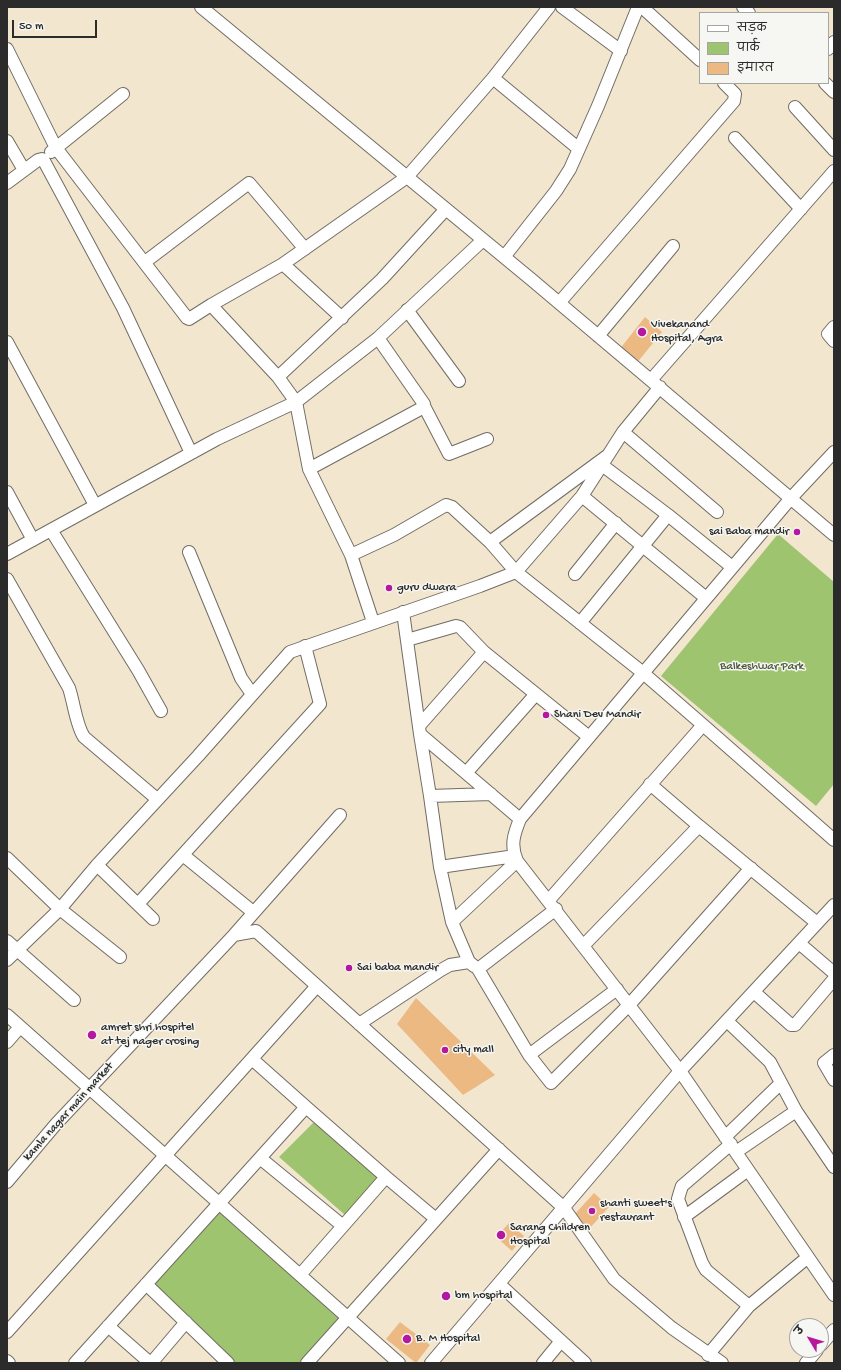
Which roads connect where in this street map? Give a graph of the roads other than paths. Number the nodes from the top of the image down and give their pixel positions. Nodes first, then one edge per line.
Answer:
1 (201, 7) edge
2 (549, 7) edge
3 (562, 7) edge
4 (638, 7) edge
5 (642, 7) edge
6 (7, 49) edge
7 (621, 51) junction
8 (699, 59) edge
9 (493, 78) junction
10 (725, 84) edge
11 (826, 84) edge
12 (834, 92) edge
13 (123, 94) dead end
14 (795, 107) dead end
15 (735, 138) dead end
16 (7, 141) edge
17 (56, 148) junction
18 (579, 149) junction
19 (834, 150) edge
20 (42, 159) junction
21 (24, 170) junction
22 (834, 171) edge
23 (407, 178) junction
24 (7, 183) edge
25 (446, 209) junction
26 (801, 209) junction
27 (483, 240) junction
28 (674, 246) dead end
29 (305, 248) junction
30 (504, 257) junction
31 (145, 262) junction
32 (283, 264) junction
33 (559, 303) junction
34 (211, 305) junction
35 (408, 310) junction
36 (342, 318) junction
37 (834, 327) edge
38 (598, 336) junction
39 (378, 338) junction
40 (834, 341) edge
41 (7, 342) edge
42 (278, 377) junction
43 (458, 381) dead end
44 (655, 384) junction
45 (296, 402) junction
46 (424, 406) junction
47 (623, 432) junction
48 (487, 439) dead end
49 (834, 452) edge
50 (191, 453) junction
51 (605, 460) junction
52 (309, 469) junction
53 (7, 492) edge
54 (582, 496) junction
55 (791, 498) junction
56 (95, 505) junction
57 (717, 512) dead end
58 (668, 515) junction
59 (616, 523) junction
60 (51, 530) junction
61 (834, 535) edge
62 (33, 540) junction
63 (490, 542) junction
64 (644, 546) junction
65 (189, 552) dead end
66 (7, 554) edge
67 (351, 555) junction
68 (732, 568) junction
69 (516, 572) junction
70 (575, 574) dead end
71 (7, 579) edge
72 (706, 598) junction
73 (403, 612) junction
74 (373, 622) junction
75 (580, 623) junction
76 (407, 640) junction
77 (305, 646) junction
78 (484, 652) junction
79 (642, 672) junction
80 (252, 694) junction
81 (536, 694) junction
82 (161, 711) dead end
83 (703, 725) junction
84 (419, 730) junction
85 (589, 737) junction
86 (466, 774) junction
87 (650, 784) junction
88 (491, 794) junction
89 (430, 796) junction
90 (157, 799) junction
91 (340, 815) dead end
92 (520, 818) junction
93 (699, 826) junction
94 (834, 840) edge
95 (183, 855) junction
96 (7, 858) edge
97 (516, 858) junction
98 (97, 865) junction
99 (440, 867) junction
100 (751, 868) junction
101 (138, 904) junction
102 (552, 904) junction
103 (834, 904) edge
104 (60, 909) junction
105 (253, 912) junction
106 (153, 918) dead end
107 (452, 922) junction
108 (817, 923) junction
109 (234, 935) junction
110 (7, 942) edge
111 (799, 943) junction
112 (584, 945) junction
113 (16, 950) junction
114 (120, 957) dead end
115 (7, 960) edge
116 (473, 965) junction
117 (834, 973) edge
118 (834, 979) edge
119 (317, 986) junction
120 (617, 988) junction
121 (754, 992) junction
122 (74, 1000) dead end
123 (629, 1005) junction
124 (7, 1015) edge
125 (727, 1021) junction
126 (359, 1024) junction
127 (20, 1027) junction
128 (7, 1042) edge
129 (529, 1055) junction
130 (834, 1055) edge
131 (252, 1059) junction
132 (680, 1071) junction
133 (834, 1080) edge
134 (781, 1083) junction
135 (91, 1088) junction
136 (306, 1107) junction
137 (796, 1111) junction
138 (731, 1144) junction
139 (499, 1149) junction
140 (166, 1156) junction
141 (260, 1158) junction
142 (834, 1167) edge
143 (748, 1170) junction
144 (386, 1177) junction
145 (7, 1182) edge
146 (219, 1203) junction
147 (564, 1208) junction
148 (684, 1217) junction
149 (436, 1219) junction
150 (343, 1226) junction
151 (808, 1257) junction
152 (300, 1276) junction
153 (146, 1284) junction
154 (500, 1284) junction
155 (834, 1295) edge
156 (749, 1306) junction
157 (347, 1317) junction
158 (186, 1322) junction
159 (108, 1326) junction
160 (7, 1332) edge
161 (561, 1341) junction
162 (715, 1360) edge
163 (75, 1363) edge
164 (228, 1363) edge
165 (307, 1363) edge
166 (399, 1363) edge
167 (431, 1363) edge
168 (543, 1363) edge
169 (585, 1363) edge

1 - 23 street
2 - 9 street
3 - 7 street
4 - 7 street
5 - 8 street
6 - 17 street
7 - 18 street
9 - 18 street
9 - 23 street
10 - 33 street
11 - 12 street
13 - 17 street
14 - 19 street
15 - 26 street
16 - 21 street
17 - 20 street
17 - 31 street
18 - 30 street
20 - 21 street
20 - 50 street
21 - 24 street
22 - 26 street
23 - 25 street
23 - 29 street
25 - 27 street
25 - 36 street
26 - 44 street
27 - 30 street
27 - 35 street
28 - 38 street
29 - 31 street
29 - 32 street
30 - 33 street
31 - 34 street
32 - 34 street
32 - 36 street
33 - 38 street
34 - 42 street
35 - 39 street
35 - 43 street
36 - 42 street
37 - 40 street
38 - 44 street
39 - 45 street
39 - 46 street
41 - 56 street
42 - 45 street
44 - 47 street
44 - 55 street
45 - 50 street
45 - 52 street
46 - 48 street
46 - 52 street
47 - 51 street
47 - 57 street
49 - 55 street
50 - 56 street
51 - 54 street
51 - 58 street
51 - 63 street
52 - 67 street
53 - 62 street
54 - 59 street
54 - 69 street
55 - 61 street
55 - 68 street
56 - 60 street
58 - 64 street
58 - 68 street
59 - 64 street
59 - 70 street
60 - 62 street
60 - 82 street
62 - 66 street
63 - 67 street
63 - 69 street
64 - 72 street
64 - 75 street
65 - 80 street
67 - 74 street
68 - 72 street
69 - 73 street
69 - 75 street
71 - 90 street
72 - 79 street
73 - 74 street
73 - 76 street
74 - 77 street
75 - 79 street
76 - 78 street
76 - 84 street
77 - 80 street
77 - 95 street
78 - 81 street
78 - 84 street
79 - 83 street
79 - 85 street
80 - 90 street
81 - 85 street
81 - 86 street
83 - 87 street
83 - 94 street
84 - 86 street
84 - 89 street
85 - 92 street
86 - 88 street
87 - 93 street
87 - 102 street
88 - 89 street
88 - 92 street
89 - 99 street
90 - 98 street
91 - 105 street, kamla nagar main market
92 - 97 street
93 - 100 street
93 - 112 street
95 - 101 street
95 - 105 street
96 - 104 street
97 - 99 street
97 - 102 street
97 - 107 street
98 - 101 street
98 - 104 street
99 - 107 street
100 - 108 street
100 - 123 street
101 - 106 street
102 - 112 street
102 - 116 street
103 - 108 street
104 - 113 street
104 - 114 street
105 - 109 street, kamla nagar main market
107 - 116 street
108 - 111 street
109 - 119 street
109 - 135 street, kamla nagar main market
110 - 113 street
111 - 117 street
111 - 121 street
112 - 120 street
113 - 115 street
113 - 122 street
116 - 126 street
116 - 129 street
118 - 121 street
119 - 126 street
119 - 131 street
120 - 123 street
120 - 129 street
121 - 125 street
123 - 129 street
123 - 132 street
124 - 127 street
125 - 132 street
125 - 134 street
126 - 139 street
127 - 128 street
127 - 135 street
130 - 133 street
131 - 136 street
131 - 140 street
132 - 138 street
132 - 147 street
134 - 137 street
134 - 138 street
135 - 140 street
135 - 145 street, kamla nagar main market
136 - 141 street
136 - 144 street
137 - 138 street
137 - 142 street
138 - 143 street
138 - 148 street
139 - 147 street
139 - 149 street
140 - 146 street
140 - 160 street
141 - 146 street
141 - 150 street
143 - 148 street
143 - 151 street
144 - 149 street
144 - 150 street
146 - 152 street
146 - 153 street
147 - 154 street
147 - 162 street
148 - 156 street
149 - 157 street
150 - 152 street
151 - 155 street
151 - 156 street
152 - 157 street
153 - 158 street
153 - 159 street
154 - 161 street
154 - 167 street
156 - 162 street
157 - 165 street
157 - 166 street
158 - 159 street
158 - 164 street
159 - 163 street
161 - 168 street
161 - 169 street

